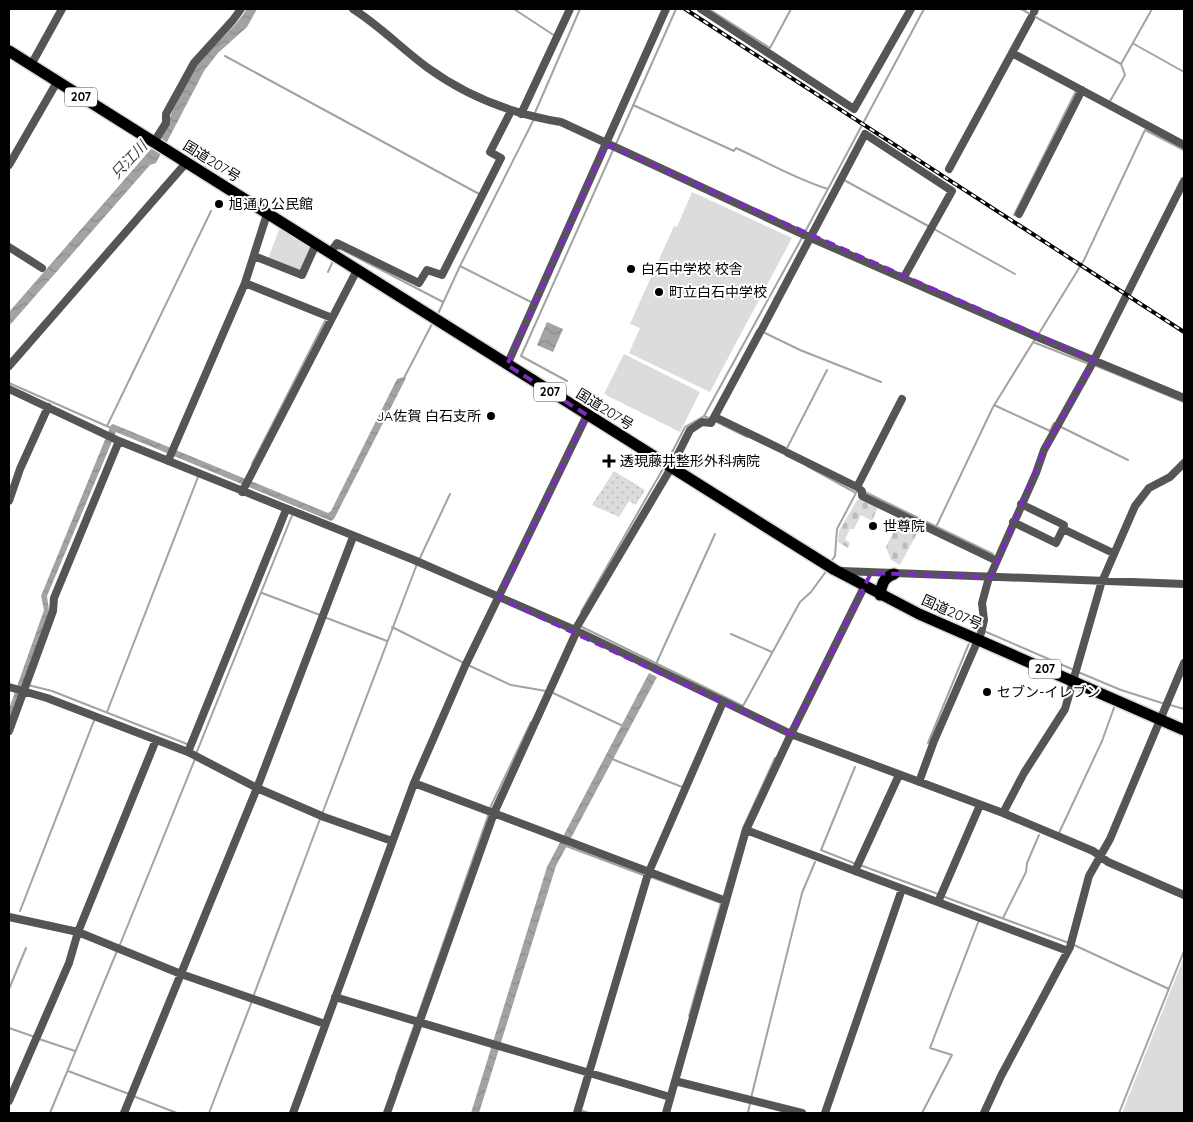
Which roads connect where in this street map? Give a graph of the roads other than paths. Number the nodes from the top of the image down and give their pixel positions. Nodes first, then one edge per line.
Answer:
1 (62, 9) edge
2 (241, 9) edge
3 (353, 9) edge
4 (570, 9) edge
5 (666, 9) edge
6 (701, 9) edge
7 (911, 9) edge
8 (1033, 13) edge
9 (9, 51) edge
10 (1012, 53) junction
11 (31, 65) junction
12 (57, 82) junction
13 (1081, 92) junction
14 (511, 110) junction
15 (521, 114) junction
16 (154, 142) junction
17 (1184, 145) edge
18 (611, 146) junction
19 (186, 163) junction
20 (9, 165) edge
21 (949, 169) dead end
22 (1184, 181) edge
23 (267, 214) junction
24 (1019, 214) dead end
25 (806, 235) junction
26 (316, 244) junction
27 (9, 247) edge
28 (333, 255) junction
29 (254, 256) junction
30 (42, 268) dead end
31 (357, 270) junction
32 (904, 277) junction
33 (245, 283) junction
34 (332, 318) junction
35 (1092, 363) junction
36 (507, 365) junction
37 (9, 366) edge
38 (9, 389) edge
39 (1184, 398) edge
40 (902, 399) dead end
41 (48, 407) junction
42 (587, 415) junction
43 (713, 419) junction
44 (113, 438) junction
45 (171, 455) junction
46 (1184, 464) edge
47 (667, 465) junction
48 (857, 487) junction
49 (243, 490) junction
50 (9, 501) edge
51 (1021, 504) junction
52 (291, 512) junction
53 (1013, 522) junction
54 (1063, 529) junction
55 (353, 537) junction
56 (1114, 553) junction
57 (997, 561) junction
58 (831, 568) junction
59 (894, 574) junction
60 (991, 577) junction
61 (1103, 581) junction
62 (1184, 584) edge
63 (864, 587) junction
64 (880, 595) junction
65 (499, 598) junction
66 (577, 627) junction
67 (977, 635) junction
68 (1184, 663) edge
69 (1075, 674) junction
70 (20, 688) edge
71 (723, 702) junction
72 (1160, 720) junction
73 (1184, 730) edge
74 (9, 731) edge
75 (790, 734) junction
76 (156, 740) junction
77 (192, 751) junction
78 (899, 774) junction
79 (414, 782) junction
80 (919, 782) junction
81 (257, 788) junction
82 (980, 805) junction
83 (491, 812) junction
84 (1003, 813) junction
85 (746, 830) junction
86 (392, 841) junction
87 (1100, 856) junction
88 (857, 867) junction
89 (647, 874) junction
90 (902, 889) junction
91 (1184, 895) edge
92 (940, 897) junction
93 (723, 900) junction
94 (9, 917) edge
95 (78, 932) junction
96 (1070, 946) junction
97 (181, 974) junction
98 (335, 997) junction
99 (416, 1021) junction
100 (325, 1024) junction
101 (589, 1073) junction
102 (675, 1081) junction
103 (668, 1096) junction
104 (9, 1101) edge
105 (124, 1113) edge
106 (293, 1113) edge
107 (387, 1113) edge
108 (577, 1113) edge
109 (666, 1113) edge
110 (802, 1113) edge
111 (825, 1113) edge
112 (984, 1113) edge

1 - 11 street
2 - 16 street
3 - 14 street
4 - 15 street
5 - 18 street
6 - 7 street
8 - 10 street
9 - 11 highway, 国道207号 / 207
10 - 13 street
10 - 21 street
11 - 12 highway, 国道207号 / 207
12 - 16 highway, 国道207号 / 207
12 - 20 street
13 - 17 street
13 - 24 street
14 - 15 street
14 - 28 street
15 - 18 street
16 - 19 highway, 国道207号 / 207
18 - 25 street
18 - 36 street
19 - 23 highway, 国道207号 / 207
19 - 37 street
22 - 35 street
23 - 26 highway, 国道207号 / 207
23 - 29 street
25 - 32 street
25 - 32 street
25 - 43 street
26 - 28 highway, 国道207号 / 207
26 - 29 street
27 - 30 street
28 - 31 highway, 国道207号 / 207
29 - 33 street
31 - 34 street
31 - 36 highway, 国道207号 / 207
32 - 35 street
33 - 34 street
33 - 45 street
34 - 49 street
35 - 39 street
35 - 51 street
36 - 42 highway, 国道207号 / 207
38 - 41 street
40 - 48 street
41 - 44 street
41 - 50 street
42 - 47 highway, 国道207号 / 207
42 - 65 street
43 - 47 street
43 - 48 street
44 - 45 street
44 - 70 street
45 - 49 street
46 - 56 street
47 - 58 highway, 国道207号 / 207
47 - 66 street
48 - 57 street
49 - 52 street
51 - 53 street
51 - 54 street
52 - 55 street
52 - 77 street
53 - 54 street
53 - 57 street
54 - 56 street
55 - 65 street
55 - 81 street
56 - 61 street
57 - 60 street
58 - 59 street
58 - 63 highway, 国道207号 / 207
59 - 60 street
59 - 64 highway
60 - 61 street
60 - 67 street
61 - 62 street
61 - 69 street
63 - 64 highway, 国道207号 / 207
63 - 75 street
64 - 67 highway, 国道207号 / 207
65 - 66 street
65 - 79 street
66 - 71 street
66 - 83 street
67 - 69 highway, 国道207号 / 207
67 - 80 street
68 - 72 street
69 - 72 highway, 国道207号 / 207
69 - 84 street
70 - 74 street
70 - 76 street
71 - 75 street
71 - 89 street
72 - 73 highway, 国道207号 / 207
72 - 87 street
75 - 78 street
75 - 85 street
76 - 77 street
76 - 95 street
77 - 81 street
78 - 80 street
78 - 88 street
79 - 83 street
79 - 86 street
80 - 82 street
81 - 86 street
81 - 97 street
82 - 84 street
82 - 92 street
83 - 89 street
83 - 99 street
84 - 87 street
85 - 88 street
85 - 93 street
86 - 98 street
87 - 91 street
87 - 96 street
88 - 90 street
89 - 93 street
89 - 101 street
90 - 92 street
90 - 111 street
92 - 96 street
93 - 102 street
94 - 95 street
95 - 97 street
95 - 104 street
96 - 112 street
97 - 100 street
97 - 105 street
98 - 99 street
98 - 100 street
99 - 101 street
99 - 107 street
100 - 106 street
101 - 103 street
101 - 108 street
102 - 103 street
102 - 110 street
103 - 109 street

